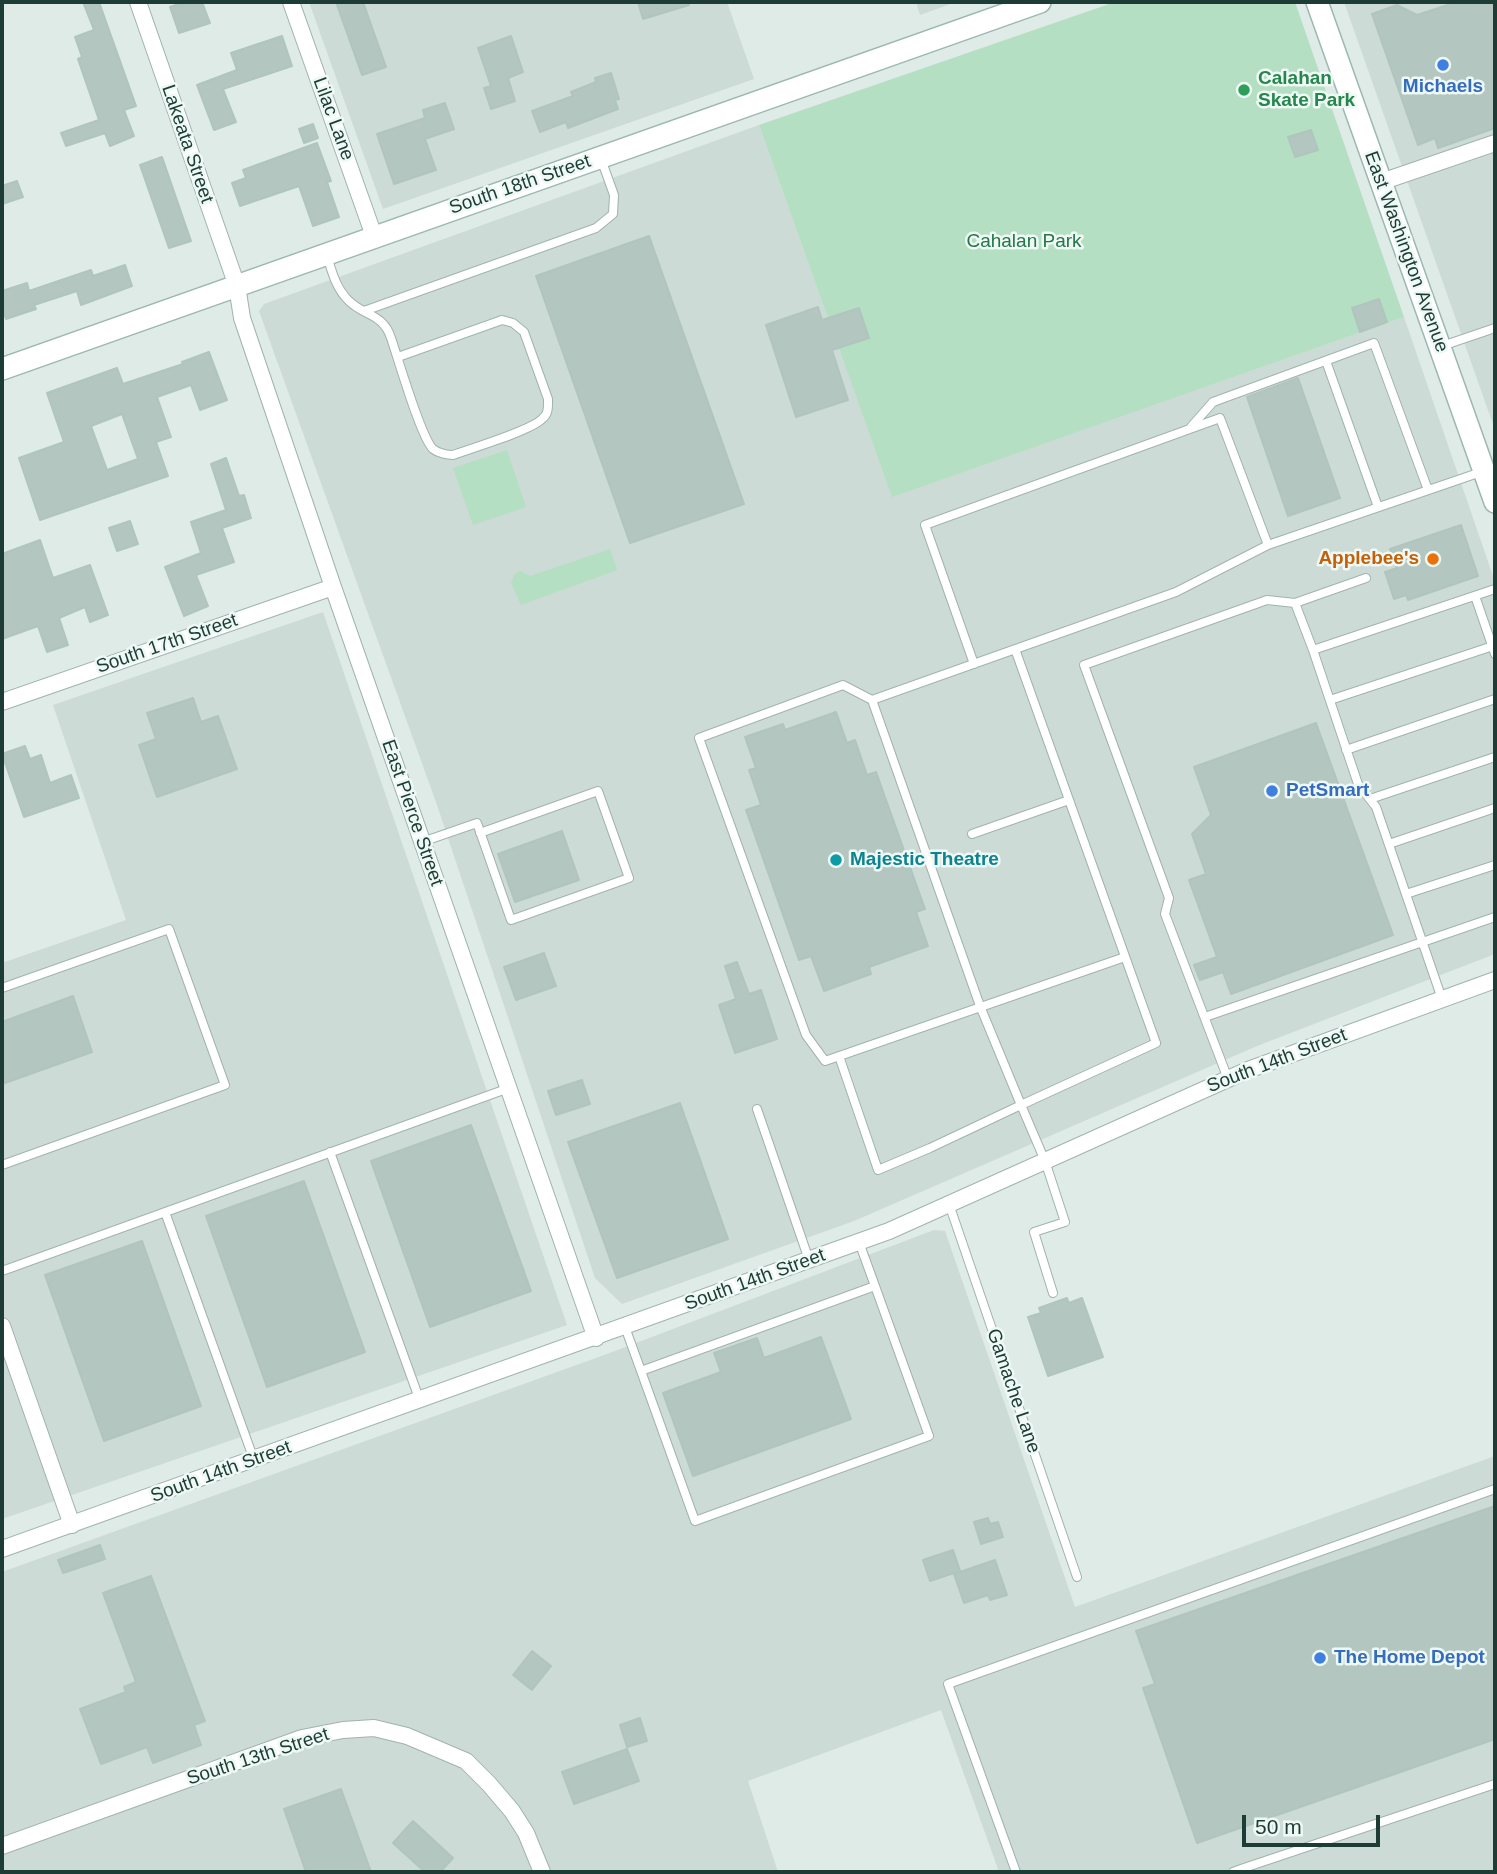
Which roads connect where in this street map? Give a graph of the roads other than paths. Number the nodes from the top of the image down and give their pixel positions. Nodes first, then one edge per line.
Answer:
1 (138, 2) edge
2 (291, 2) edge
3 (1040, 2) edge
4 (1317, 2) edge
5 (1495, 143) edge
6 (600, 157) junction
7 (1381, 182) junction
8 (374, 236) junction
9 (326, 254) junction
10 (237, 286) junction
11 (364, 311) junction
12 (1495, 328) edge
13 (1440, 347) junction
14 (398, 357) junction
15 (1326, 361) junction
16 (2, 369) edge
17 (1189, 429) junction
18 (1489, 475) edge
19 (1428, 490) junction
20 (1495, 502) edge
21 (1378, 507) junction
22 (1268, 545) junction
23 (1366, 578) dead end
24 (333, 587) junction
25 (1495, 589) edge
26 (1475, 596) junction
27 (1295, 603) junction
28 (1015, 649) junction
29 (1313, 650) junction
30 (1494, 650) edge
31 (974, 664) junction
32 (1495, 699) edge
33 (872, 700) junction
34 (1330, 701) junction
35 (2, 702) edge
36 (1346, 750) junction
37 (1495, 758) edge
38 (1370, 799) junction
39 (1069, 800) junction
40 (1495, 808) edge
41 (480, 833) junction
42 (972, 834) dead end
43 (422, 842) junction
44 (1389, 844) junction
45 (1495, 865) edge
46 (1406, 894) junction
47 (1495, 917) edge
48 (1422, 942) junction
49 (1125, 957) junction
50 (1495, 980) edge
51 (2, 988) edge
52 (1442, 999) junction
53 (980, 1006) junction
54 (1205, 1017) junction
55 (839, 1056) junction
56 (1228, 1079) junction
57 (509, 1088) junction
58 (1021, 1105) junction
59 (757, 1109) dead end
60 (330, 1152) junction
61 (1045, 1161) junction
62 (2, 1165) edge
63 (949, 1204) junction
64 (164, 1212) junction
65 (859, 1242) junction
66 (809, 1260) junction
67 (2, 1271) edge
68 (875, 1286) junction
69 (1053, 1293) dead end
70 (2, 1326) edge
71 (625, 1327) junction
72 (596, 1338) junction
73 (641, 1371) junction
74 (420, 1401) junction
75 (254, 1460) junction
76 (1495, 1489) edge
77 (72, 1525) junction
78 (2, 1549) edge
79 (1077, 1577) dead end
80 (1495, 1784) edge
81 (2, 1846) edge
82 (1245, 1870) edge
83 (542, 1872) edge
84 (1016, 1872) edge
85 (1233, 1872) edge

1 - 10 street, Lakeata Street
2 - 8 street, Lilac Lane
3 - 6 street, South 18th Street
4 - 7 street, East Washington Avenue
5 - 7 street
6 - 8 street, South 18th Street
6 - 11 lane
7 - 13 street, East Washington Avenue
8 - 9 street, South 18th Street
9 - 10 street, South 18th Street
9 - 11 lane
10 - 16 street, South 18th Street
10 - 24 street, East Pierce Street
11 - 14 lane
12 - 13 lane
13 - 18 street, East Washington Avenue
14 - 14 lane
15 - 17 lane
15 - 19 lane
15 - 21 lane
17 - 22 lane
17 - 31 lane
18 - 19 lane
18 - 20 street, East Washington Avenue
19 - 21 lane
21 - 22 lane
22 - 28 lane
23 - 27 lane
24 - 35 street, South 17th Street
24 - 43 street, East Pierce Street
25 - 26 lane
26 - 29 lane
26 - 30 lane
27 - 29 lane
27 - 54 lane
28 - 31 lane
28 - 39 lane
29 - 34 lane
30 - 34 lane
31 - 33 lane
32 - 36 lane
33 - 53 lane
33 - 55 lane
34 - 36 lane
36 - 38 lane
37 - 38 lane
38 - 44 lane
39 - 42 lane
39 - 49 lane
40 - 44 lane
41 - 41 lane
41 - 43 lane
43 - 57 street, East Pierce Street
44 - 46 lane
45 - 46 lane
46 - 48 lane
47 - 48 lane
48 - 52 lane
48 - 54 lane
49 - 53 lane
49 - 58 lane
50 - 52 street, South 14th Street
51 - 62 lane
52 - 56 street, South 14th Street
53 - 55 lane
53 - 58 lane
54 - 56 lane
55 - 58 lane
56 - 61 street, South 14th Street
57 - 60 lane
57 - 72 street, East Pierce Street
58 - 61 lane
59 - 66 lane
60 - 64 lane
60 - 74 lane
61 - 63 street, South 14th Street
61 - 69 lane
63 - 65 street, South 14th Street
63 - 79 lane, Gamache Lane
64 - 67 lane
64 - 75 lane
65 - 66 street, South 14th Street
65 - 68 lane
66 - 71 street, South 14th Street
68 - 73 lane
68 - 73 lane
70 - 77 street
71 - 72 street, South 14th Street
71 - 73 lane
72 - 74 street, South 14th Street
74 - 75 street, South 14th Street
75 - 77 street, South 14th Street
76 - 84 lane
77 - 78 street, South 14th Street
80 - 82 lane
81 - 83 street, South 13th Street
82 - 85 lane

